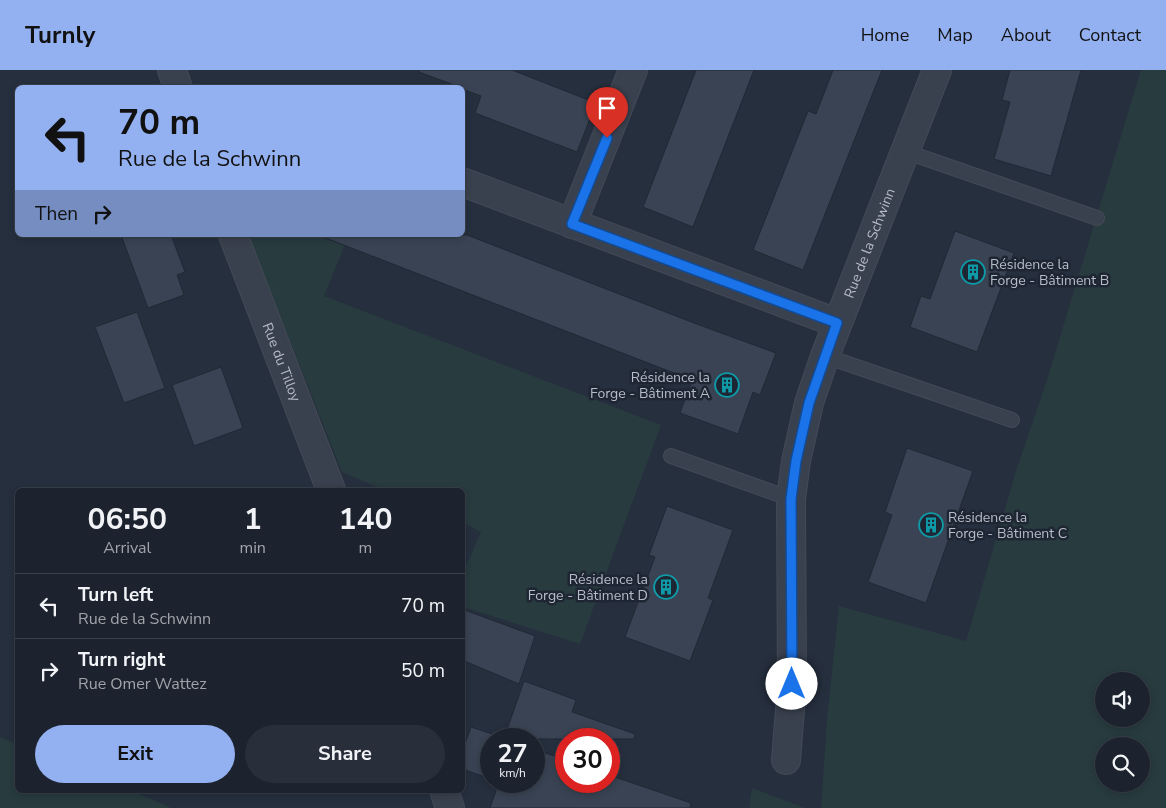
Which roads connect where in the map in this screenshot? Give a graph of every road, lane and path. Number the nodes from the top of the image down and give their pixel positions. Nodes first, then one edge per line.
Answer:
1 (172, 70) edge
2 (634, 70) edge
3 (937, 70) edge
4 (177, 85) edge
5 (904, 152) junction
6 (465, 183) edge
7 (1097, 218) dead end
8 (572, 224) junction
9 (234, 237) edge
10 (837, 323) junction
11 (825, 356) junction
12 (1012, 420) dead end
13 (671, 456) dead end
14 (331, 488) edge
15 (791, 499) junction
16 (786, 760) dead end
17 (445, 793) edge
18 (450, 808) edge

1 - 4 street
2 - 8 street
3 - 5 street, Rue de la Schwinn
5 - 7 lane
5 - 10 street, Rue de la Schwinn
6 - 8 street
8 - 10 street
9 - 14 street, Rue du Tilloy
10 - 11 street, Rue de la Schwinn
11 - 12 lane
11 - 15 street, Rue de la Schwinn
13 - 15 lane
15 - 16 street, Rue de la Schwinn
17 - 18 street

